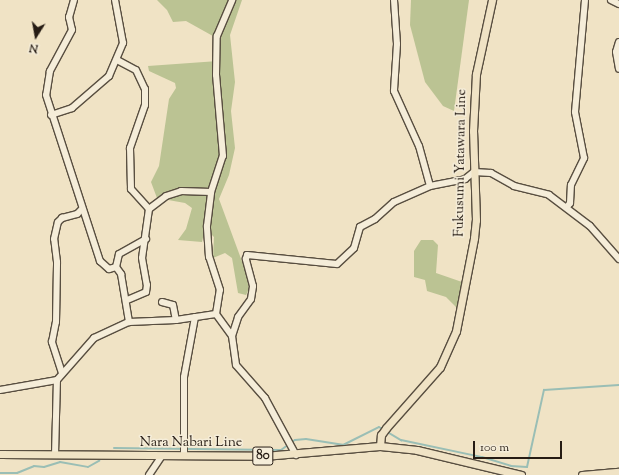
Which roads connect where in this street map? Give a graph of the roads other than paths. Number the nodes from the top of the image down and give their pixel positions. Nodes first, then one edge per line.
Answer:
1 (74, 0) edge
2 (115, 0) edge
3 (232, 0) edge
4 (394, 0) edge
5 (492, 0) edge
6 (585, 0) edge
7 (611, 0) edge
8 (619, 4) edge
9 (619, 42) edge
10 (116, 60) junction
11 (619, 69) edge
12 (51, 115) junction
13 (474, 172) junction
14 (430, 186) junction
15 (211, 192) junction
16 (567, 207) junction
17 (82, 209) junction
18 (149, 210) junction
19 (146, 239) junction
20 (619, 259) edge
21 (116, 267) junction
22 (127, 300) junction
23 (162, 302) dead end
24 (216, 314) junction
25 (195, 317) junction
26 (176, 320) junction
27 (129, 322) junction
28 (232, 336) junction
29 (62, 373) junction
30 (57, 380) junction
31 (0, 390) edge
32 (380, 446) junction
33 (0, 454) edge
34 (55, 455) junction
35 (296, 455) junction
36 (162, 456) junction
37 (184, 456) junction
38 (619, 472) edge
39 (149, 475) edge
40 (521, 475) edge
41 (582, 475) edge

1 - 12 street
2 - 10 street
3 - 15 street
4 - 14 street
5 - 13 main road, Fukusumi Yatawara Line
6 - 16 street
7 - 8 street
9 - 11 street
10 - 12 street
10 - 18 street
12 - 17 street
13 - 14 street
13 - 16 street
13 - 32 main road, Fukusumi Yatawara Line
14 - 28 street
15 - 18 street
15 - 24 street
16 - 20 street
17 - 21 street
17 - 29 street
18 - 19 street
19 - 21 street
19 - 22 street
21 - 22 street
22 - 27 street
23 - 26 street
24 - 25 street
24 - 28 street
25 - 26 street
25 - 37 street
26 - 27 street
27 - 29 street
28 - 35 street
29 - 30 street
30 - 31 street
30 - 34 street
32 - 35 main road, Nara Nabari Line / 80
32 - 40 main road, Nara Nabari Line / 80
33 - 34 main road, Nara Nabari Line / 80
34 - 36 main road, Nara Nabari Line / 80
35 - 37 main road, Nara Nabari Line / 80
36 - 37 main road, Nara Nabari Line / 80
36 - 39 street
38 - 41 main road

